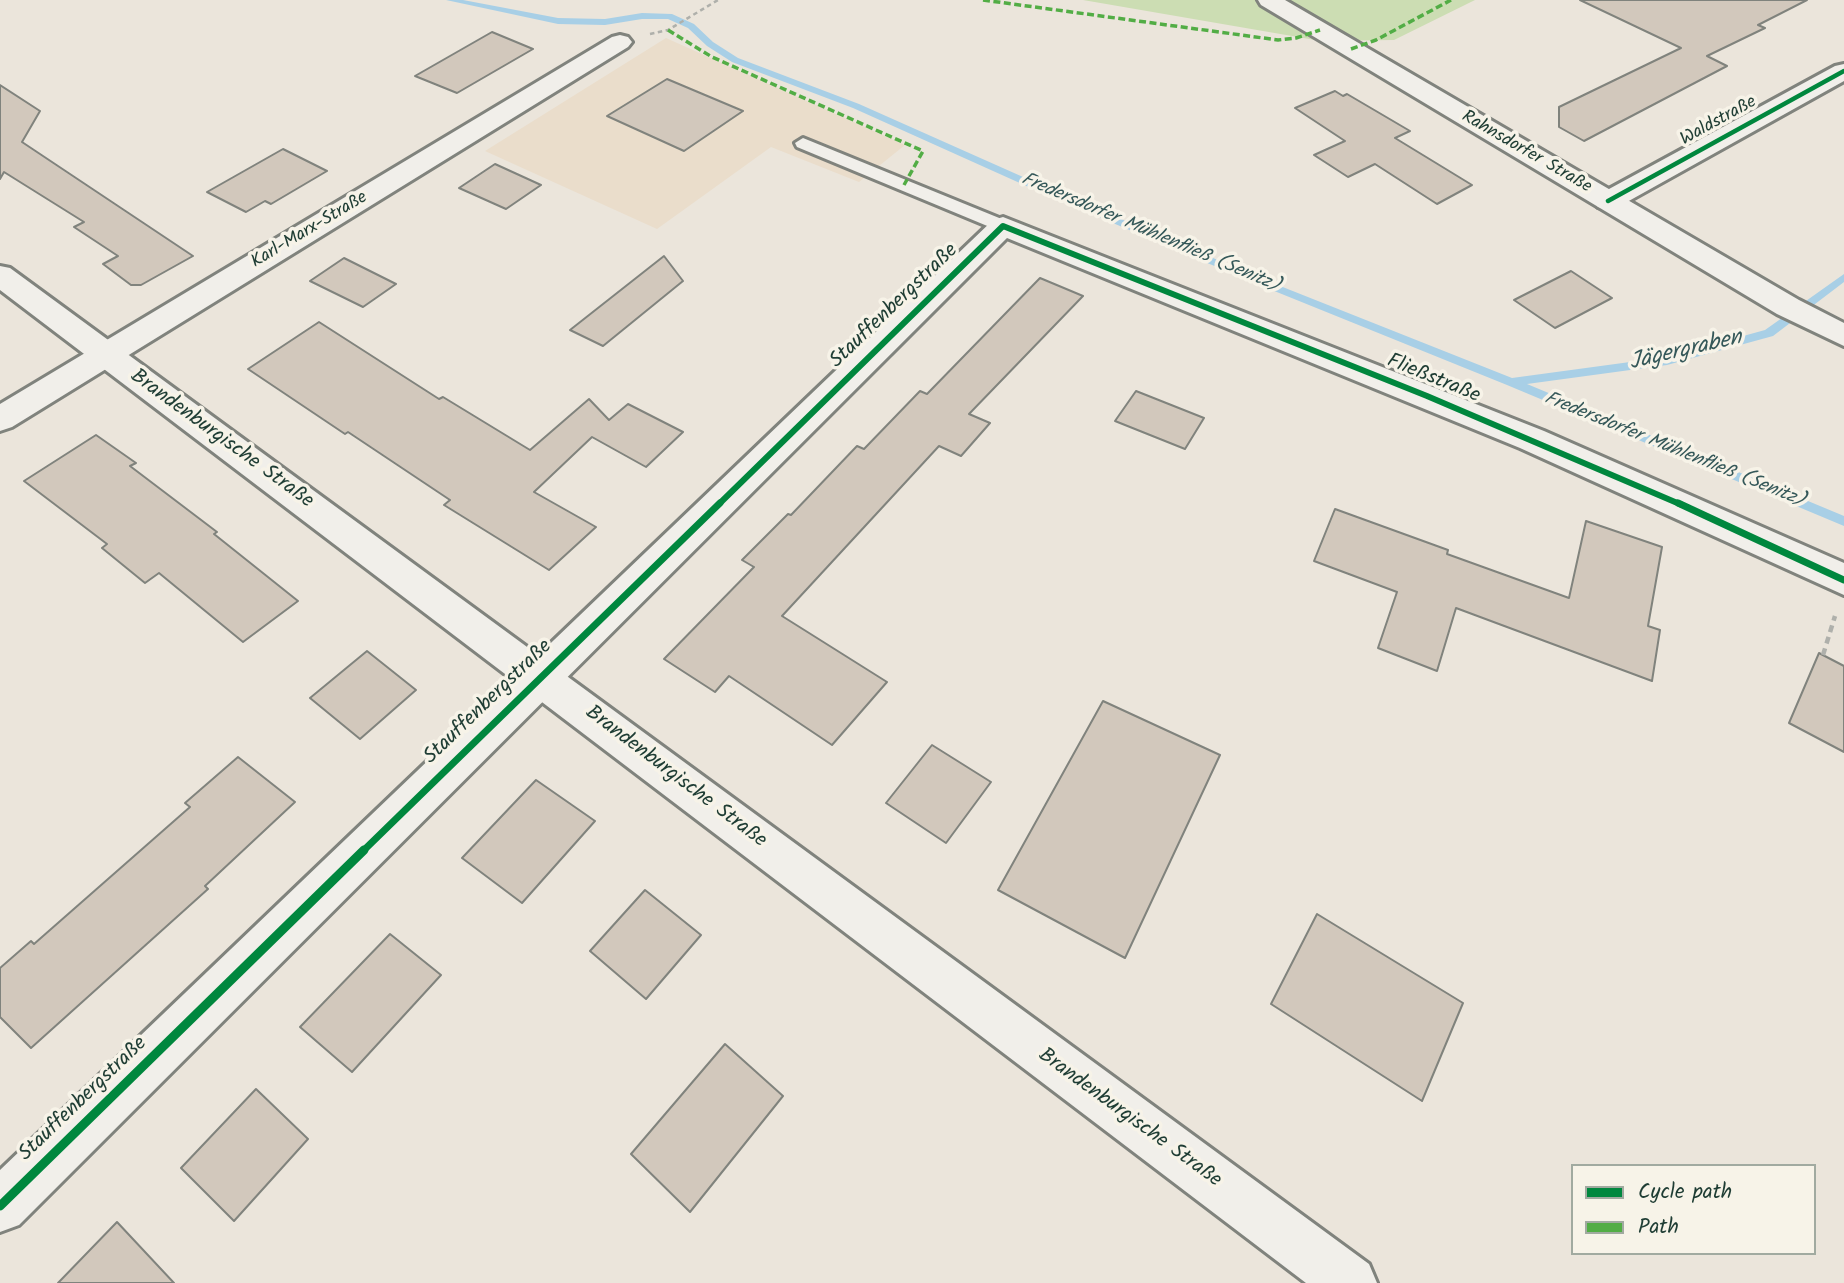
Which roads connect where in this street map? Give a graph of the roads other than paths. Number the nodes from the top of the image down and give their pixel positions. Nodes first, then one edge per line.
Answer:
1 (1269, 0) edge
2 (620, 42) dead end
3 (1844, 71) edge
4 (803, 143) dead end
5 (1608, 201) junction
6 (1003, 226) junction
7 (0, 275) edge
8 (1844, 336) edge
9 (105, 355) junction
10 (0, 418) edge
11 (1844, 580) edge
12 (541, 677) junction
13 (0, 1206) edge
14 (1350, 1283) edge

1 - 5 street, Rahnsdorfer Straße
2 - 9 street, Karl-Marx-Straße
3 - 5 street, Waldstraße
4 - 6 lane
5 - 8 street, Rahnsdorfer Straße
6 - 11 street, Fließstraße
6 - 12 street, Stauffenbergstraße
7 - 9 street, Brandenburgische Straße
9 - 10 street, Karl-Marx-Straße
9 - 12 street, Brandenburgische Straße
12 - 13 street, Stauffenbergstraße
12 - 14 street, Brandenburgische Straße

